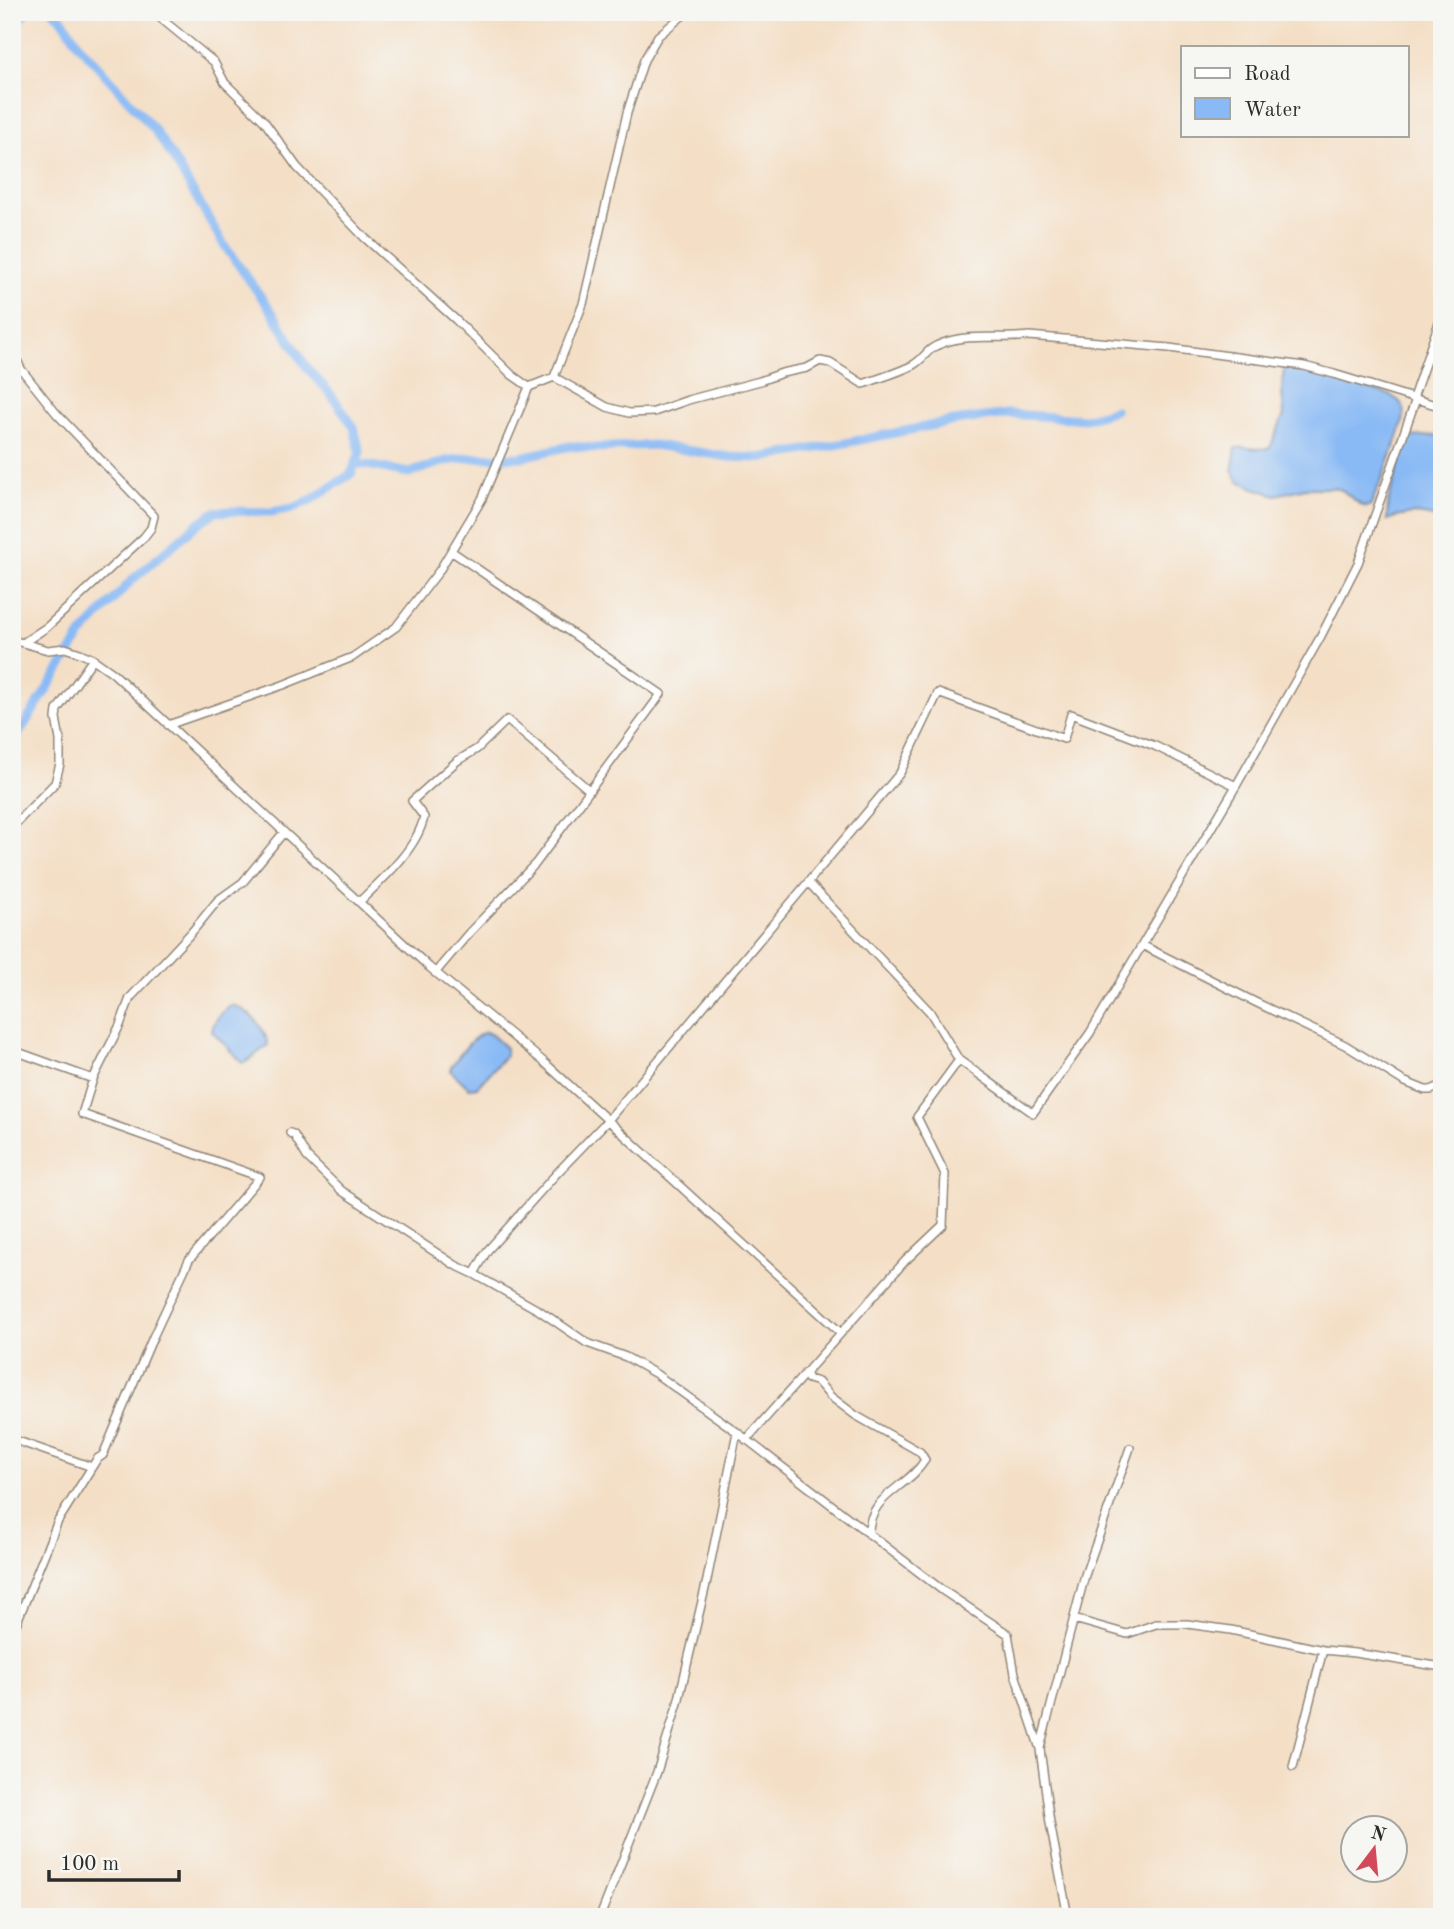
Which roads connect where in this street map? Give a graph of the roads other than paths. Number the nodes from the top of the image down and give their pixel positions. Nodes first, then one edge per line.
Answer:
1 (153, 12) edge
2 (687, 12) edge
3 (1442, 314) edge
4 (12, 349) edge
5 (554, 377) junction
6 (529, 387) junction
7 (1415, 399) junction
8 (1442, 407) edge
9 (451, 551) junction
10 (12, 640) edge
11 (23, 643) junction
12 (93, 659) junction
13 (168, 725) junction
14 (1236, 786) junction
15 (589, 790) junction
16 (12, 824) edge
17 (284, 832) junction
18 (809, 883) junction
19 (359, 902) junction
20 (1142, 945) junction
21 (435, 972) junction
22 (12, 1051) edge
23 (959, 1060) junction
24 (93, 1079) junction
25 (1442, 1084) edge
26 (608, 1120) junction
27 (290, 1133) dead end
28 (474, 1274) junction
29 (841, 1333) junction
30 (806, 1373) junction
31 (737, 1432) junction
32 (12, 1439) edge
33 (746, 1440) junction
34 (1130, 1448) dead end
35 (92, 1467) junction
36 (869, 1534) junction
37 (1074, 1619) junction
38 (12, 1634) edge
39 (1323, 1650) junction
40 (1442, 1667) edge
41 (1040, 1749) junction
42 (1293, 1768) dead end
43 (600, 1917) edge
44 (1068, 1917) edge

1 - 6 street
2 - 5 street
3 - 7 street
4 - 11 street
5 - 6 street
5 - 7 street
6 - 9 street
7 - 8 street
7 - 14 street
9 - 13 street
9 - 15 street
10 - 11 street
11 - 12 street
12 - 13 street
12 - 16 street
13 - 17 street
14 - 18 street
14 - 20 street
15 - 19 street
15 - 21 street
17 - 19 street
17 - 24 street
18 - 23 street
18 - 26 street
19 - 21 street
20 - 23 street
20 - 25 street
21 - 26 street
22 - 24 street
23 - 29 street
24 - 35 street
26 - 28 street
26 - 29 street
27 - 28 street
28 - 31 street
29 - 30 street
30 - 33 street
30 - 36 street
31 - 33 street
31 - 43 street
32 - 35 street
33 - 36 street
34 - 37 street
35 - 38 street
36 - 41 street
37 - 39 street
37 - 41 street
39 - 40 street
39 - 42 street
41 - 44 street

